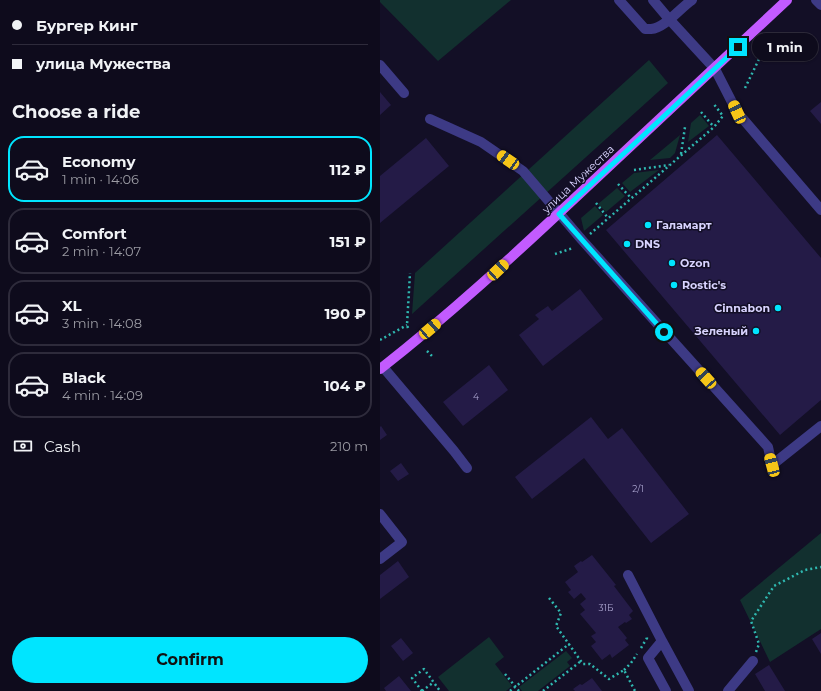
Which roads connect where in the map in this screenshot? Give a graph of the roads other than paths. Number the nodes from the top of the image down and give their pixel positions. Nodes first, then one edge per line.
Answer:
1 (619, 0) edge
2 (653, 0) edge
3 (692, 0) edge
4 (787, 0) edge
5 (816, 0) edge
6 (821, 5) edge
7 (669, 19) junction
8 (380, 65) edge
9 (715, 69) junction
10 (404, 93) dead end
11 (430, 119) dead end
12 (821, 210) edge
13 (559, 214) junction
14 (382, 368) edge
15 (821, 426) edge
16 (467, 468) dead end
17 (380, 514) edge
18 (380, 559) edge
19 (628, 575) dead end
20 (662, 641) junction
21 (753, 661) road end
22 (666, 691) edge
23 (689, 691) edge
24 (728, 691) edge

1 - 7 lane
2 - 7 lane
3 - 7 lane
4 - 9 main road, улица Мужества
5 - 6 lane
7 - 9 lane
8 - 10 lane
9 - 12 lane
9 - 13 main road, улица Мужества
11 - 13 lane
13 - 14 main road, улица Мужества
13 - 15 lane
14 - 16 lane
17 - 18 lane
19 - 20 lane
20 - 22 lane
20 - 23 lane
21 - 24 lane

